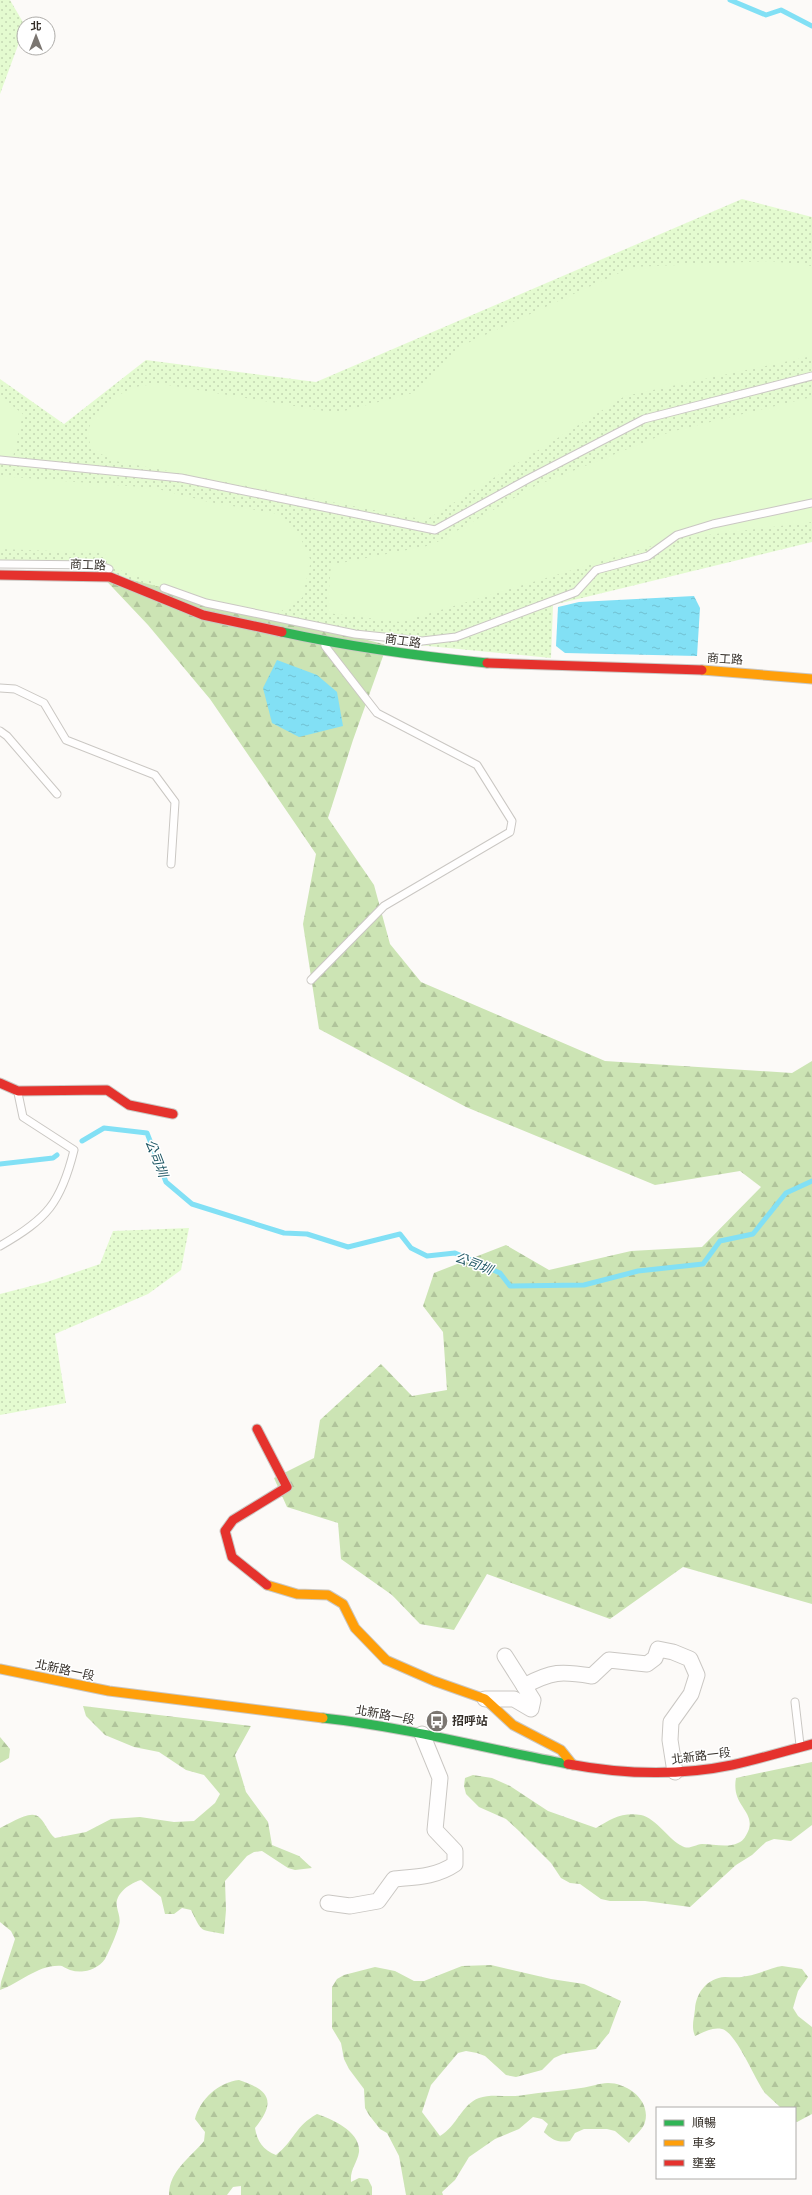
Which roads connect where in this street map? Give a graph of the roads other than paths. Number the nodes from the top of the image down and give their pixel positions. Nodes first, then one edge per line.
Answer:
1 (812, 376) edge
2 (0, 460) edge
3 (812, 503) edge
4 (0, 564) edge
5 (0, 575) edge
6 (127, 575) dead end
7 (156, 585) dead end
8 (322, 641) junction
9 (812, 679) edge
10 (0, 688) edge
11 (0, 731) edge
12 (57, 794) dead end
13 (171, 864) dead end
14 (311, 980) dead end
15 (0, 1083) edge
16 (18, 1091) junction
17 (173, 1114) dead end
18 (0, 1246) edge
19 (257, 1428) dead end
20 (505, 1656) dead end
21 (0, 1668) edge
22 (524, 1686) junction
23 (485, 1699) junction
24 (794, 1702) dead end
25 (422, 1734) junction
26 (812, 1744) edge
27 (801, 1747) junction
28 (573, 1765) junction
29 (675, 1772) junction
30 (328, 1902) dead end

1 - 2 lane
3 - 7 lane
4 - 6 lane
5 - 8 street, 商工路
8 - 9 street, 商工路
8 - 14 lane
10 - 13 lane
11 - 12 lane
15 - 16 street
16 - 17 street
16 - 18 lane
19 - 23 street
20 - 22 street
21 - 25 street, 北新路一段
22 - 23 street
22 - 29 street
23 - 28 street
24 - 27 lane
25 - 28 street, 北新路一段
25 - 30 street
26 - 27 street, 北新路一段
27 - 29 street, 北新路一段
28 - 29 street, 北新路一段

